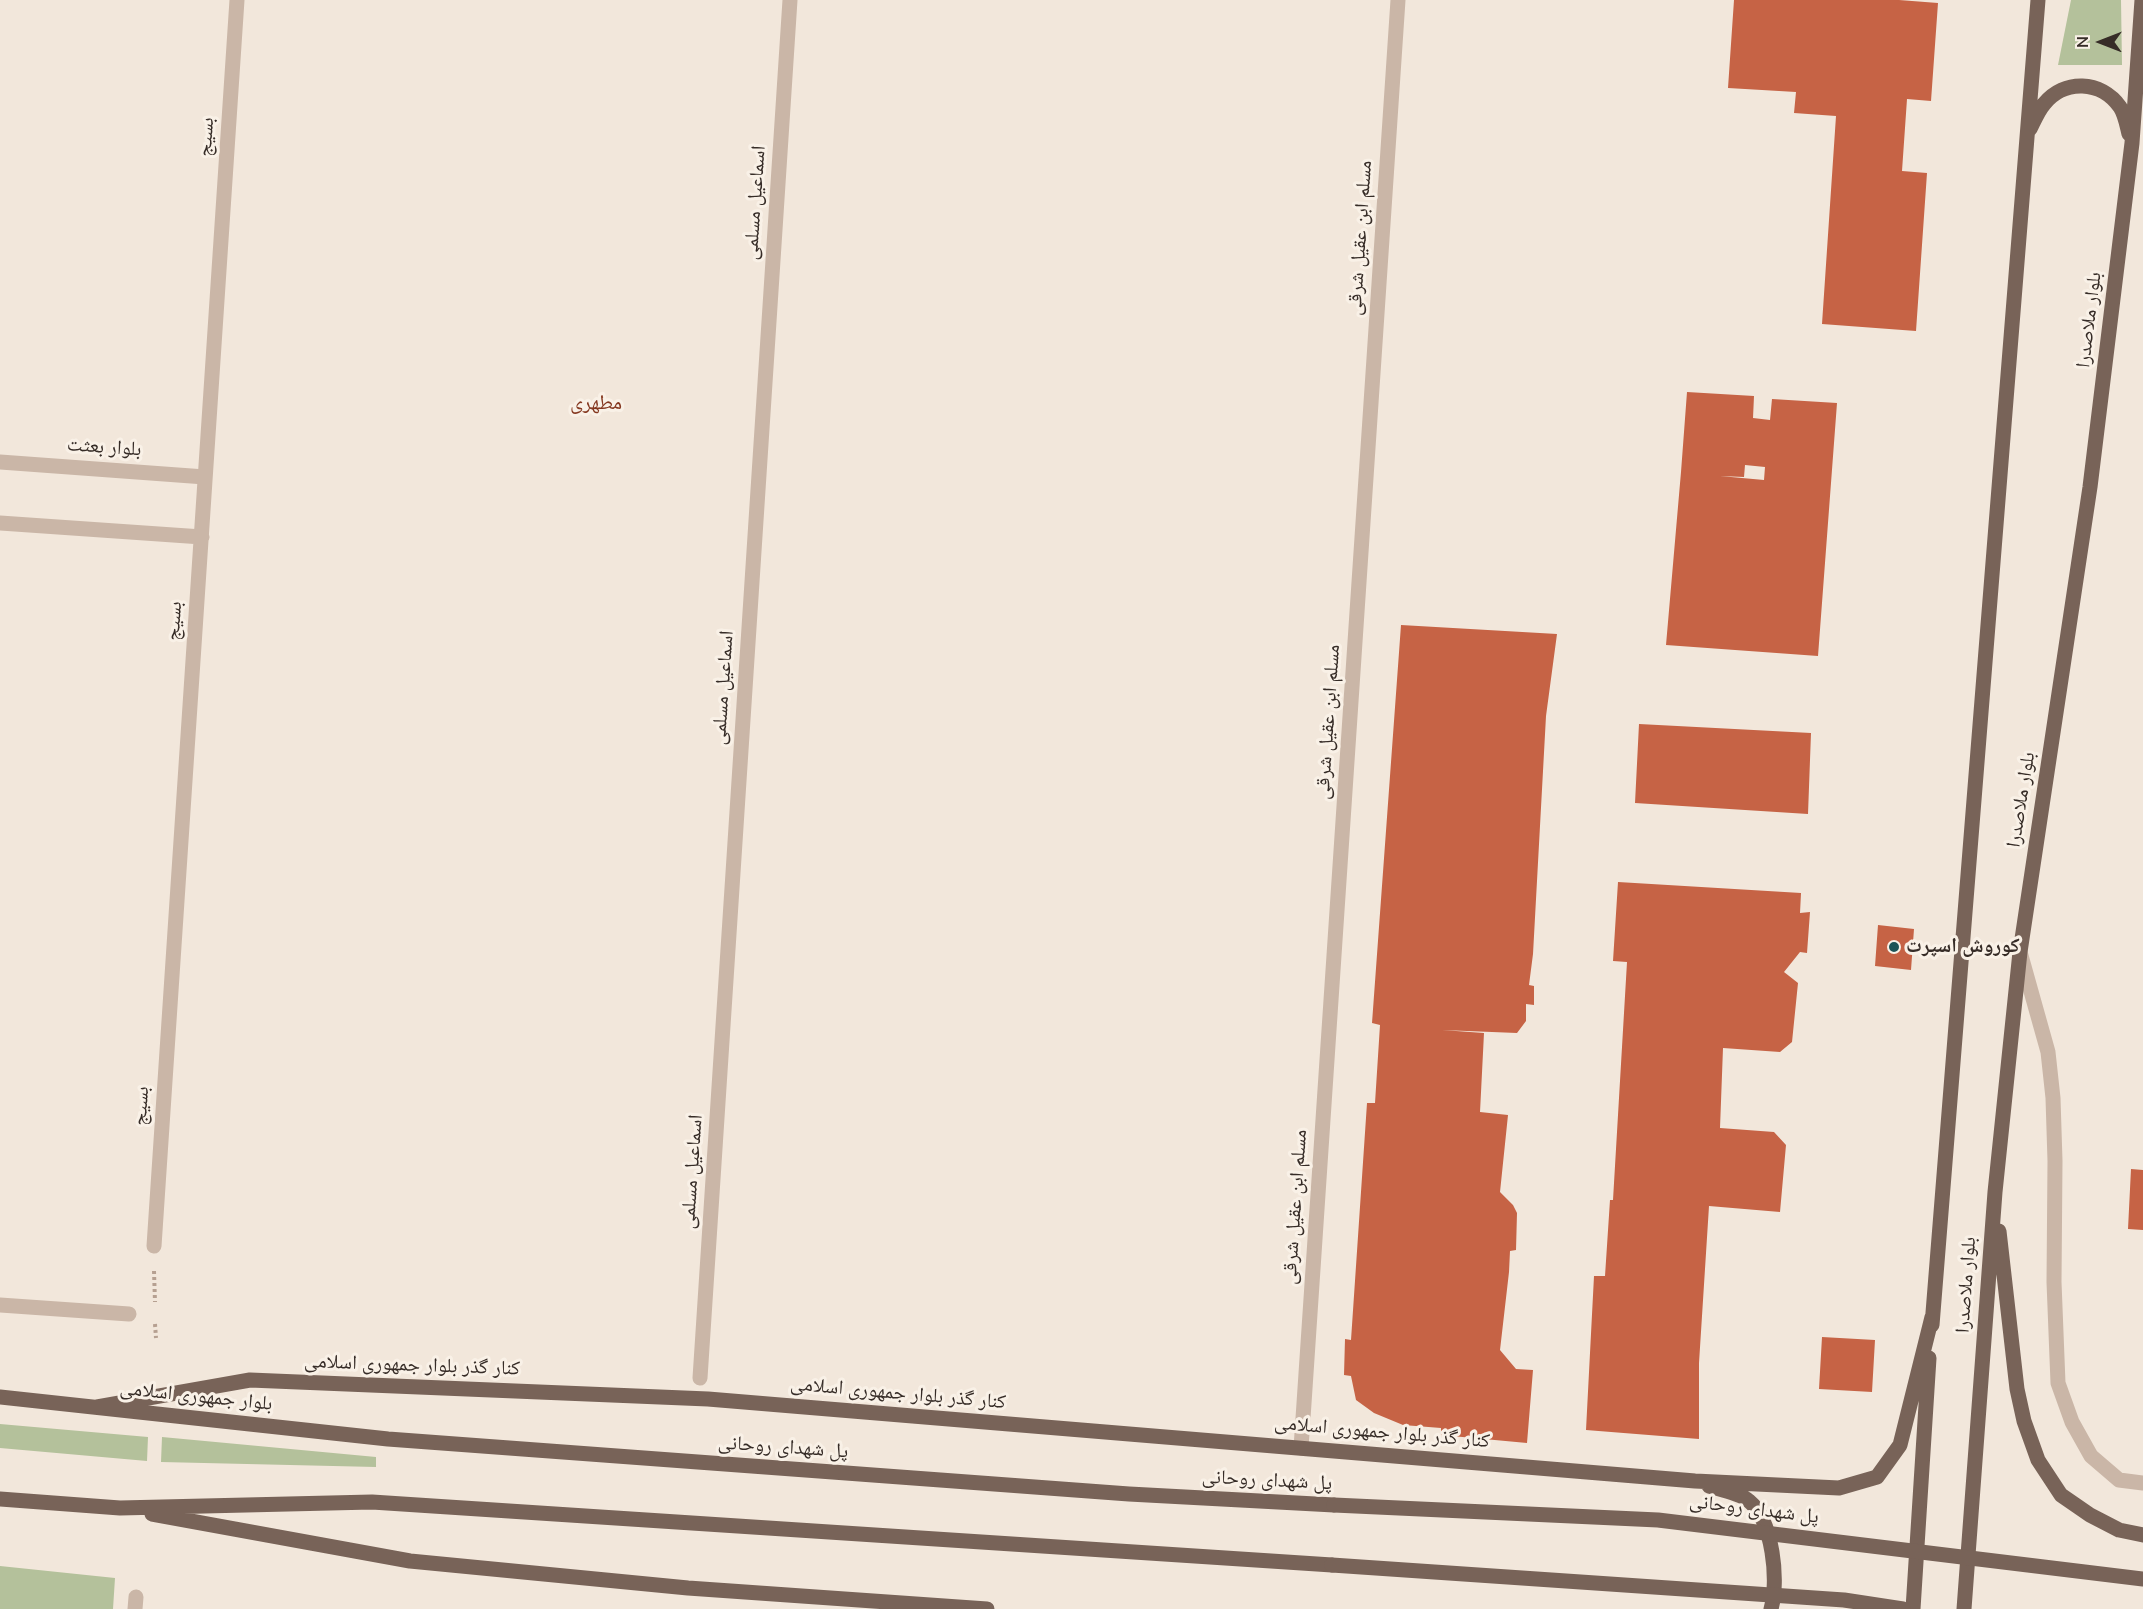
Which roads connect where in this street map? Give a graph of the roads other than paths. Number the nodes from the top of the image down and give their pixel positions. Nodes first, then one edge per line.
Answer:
1 (237, 0) edge
2 (790, 0) edge
3 (1398, 0) edge
4 (2038, 0) edge
5 (2142, 0) edge
6 (2027, 134) junction
7 (2132, 142) junction
8 (0, 462) edge
9 (205, 477) junction
10 (0, 523) edge
11 (202, 537) junction
12 (2020, 952) junction
13 (1995, 1192) junction
14 (154, 1246) road end
15 (0, 1305) edge
16 (129, 1314) dead end
17 (1932, 1317) junction
18 (700, 1378) dead end
19 (0, 1397) edge
20 (97, 1407) junction
21 (388, 1439) joint
22 (1301, 1448) junction
23 (1695, 1481) junction
24 (2143, 1483) edge
25 (0, 1499) edge
26 (120, 1508) junction
27 (2143, 1535) edge
28 (2143, 1579) edge
29 (987, 1609) edge
30 (1771, 1609) edge
31 (1903, 1609) edge
32 (1913, 1609) edge
33 (1964, 1609) edge

1 - 9 street, بسیج
2 - 18 street, اسماعیل مسلمی
3 - 22 street, مسلم ابن عقیل شرقی
4 - 6 main road, بلوار ملاصدرا
5 - 7 main road, بلوار ملاصدرا
6 - 7 main road
6 - 17 main road, بلوار ملاصدرا
7 - 12 main road, بلوار ملاصدرا
8 - 9 street, بلوار بعثت
9 - 11 street, بسیج
10 - 11 street
11 - 14 street, بسیج
12 - 13 main road, بلوار ملاصدرا
12 - 24 street
13 - 27 main road
13 - 33 main road, بلوار ملاصدرا
15 - 16 street
17 - 23 main road
17 - 32 main road, بلوار ملاصدرا
19 - 20 main road, بلوار جمهوری اسلامی
20 - 21 main road, بلوار جمهوری اسلامی
20 - 22 main road, کنار گذر بلوار جمهوری اسلامی
21 - 28 main road, پل شهدای روحانی, bridge
22 - 23 main road, کنار گذر بلوار جمهوری اسلامی
23 - 30 main road
25 - 26 main road
26 - 29 main road
26 - 31 main road, bridge

